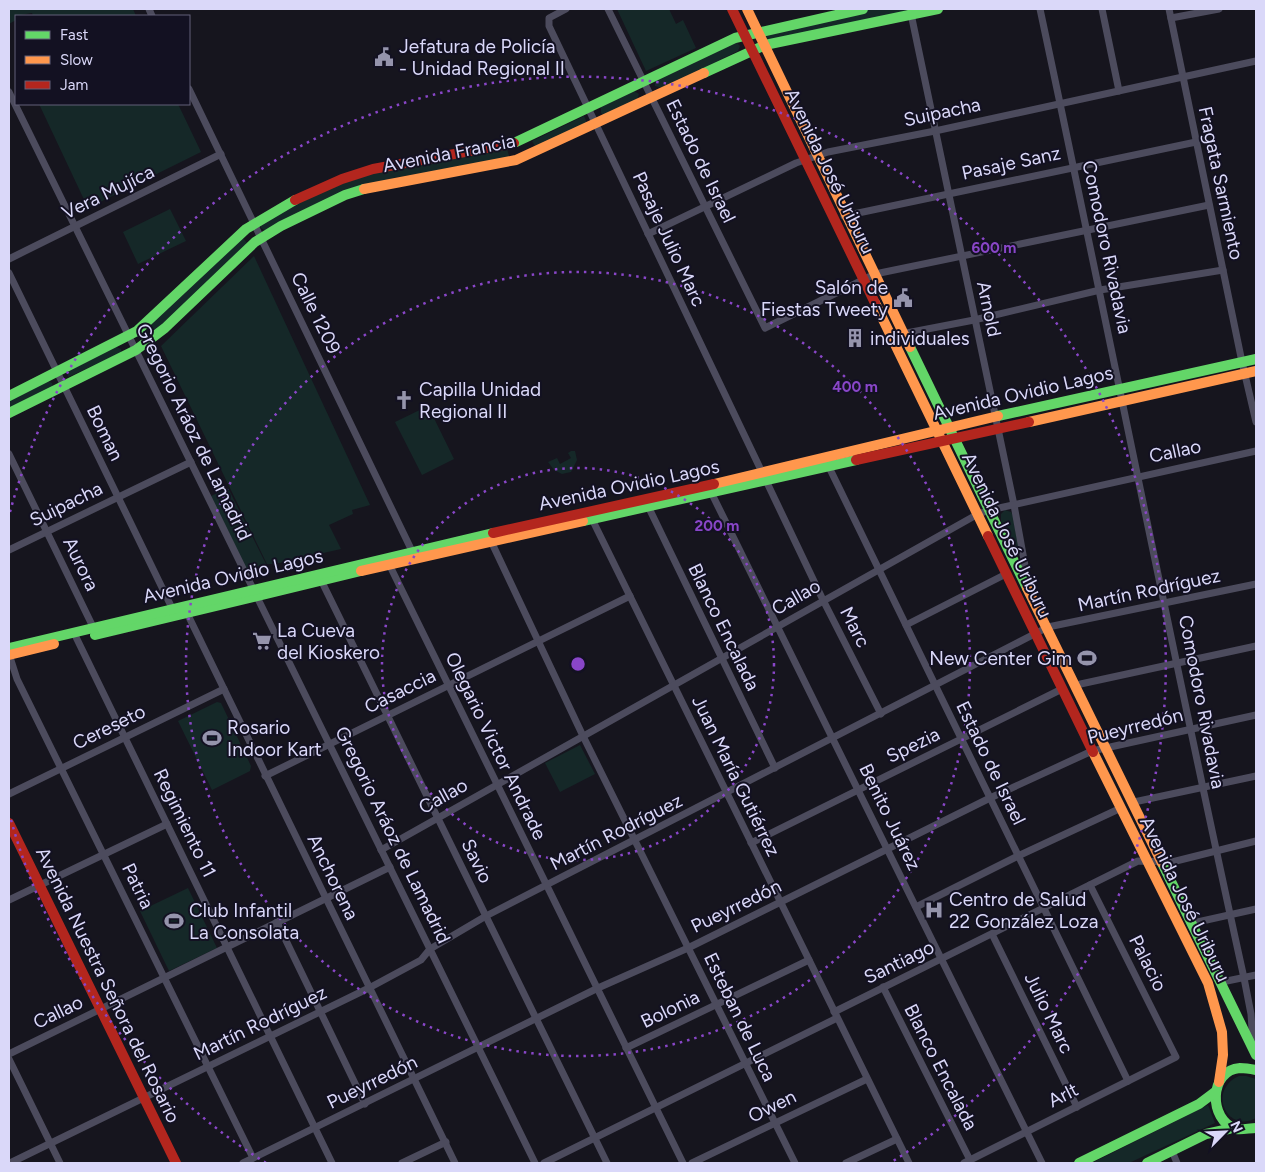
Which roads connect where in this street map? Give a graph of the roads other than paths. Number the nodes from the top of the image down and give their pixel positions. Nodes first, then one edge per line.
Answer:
1 (566, 9) edge
2 (608, 9) edge
3 (732, 9) edge
4 (748, 9) edge
5 (862, 9) edge
6 (938, 9) edge
7 (1040, 9) edge
8 (1102, 9) edge
9 (1169, 9) edge
10 (1219, 9) edge
11 (911, 12) edge
12 (1171, 18) junction
13 (758, 31) junction
14 (745, 34) junction
15 (765, 45) junction
16 (752, 50) junction
17 (1256, 61) edge
18 (1184, 77) junction
19 (644, 82) junction
20 (190, 91) edge
21 (1119, 91) junction
22 (9, 92) edge
23 (652, 98) junction
24 (1060, 103) junction
25 (15, 105) edge
26 (15, 105) edge
27 (17, 109) junction
28 (589, 109) junction
29 (9, 113) edge
30 (596, 125) junction
31 (935, 131) junction
32 (1196, 142) junction
33 (221, 154) junction
34 (818, 155) junction
35 (806, 160) junction
36 (1074, 166) junction
37 (948, 194) junction
38 (1209, 205) junction
39 (705, 207) junction
40 (847, 215) junction
41 (835, 220) junction
42 (254, 222) junction
43 (75, 226) junction
44 (1087, 230) junction
45 (648, 234) junction
46 (262, 237) junction
47 (961, 256) junction
48 (9, 259) edge
49 (1223, 270) junction
50 (9, 273) edge
51 (875, 274) junction
52 (864, 279) junction
53 (1100, 290) junction
54 (974, 320) junction
55 (904, 334) junction
56 (129, 336) junction
57 (891, 336) junction
58 (136, 350) junction
59 (1256, 359) edge
60 (1242, 362) junction
61 (1256, 371) edge
62 (57, 373) junction
63 (1244, 374) junction
64 (64, 386) junction
65 (1120, 388) junction
66 (9, 396) edge
67 (1122, 400) junction
68 (9, 413) edge
69 (995, 417) junction
70 (1256, 422) edge
71 (997, 428) junction
72 (952, 433) junction
73 (940, 436) junction
74 (1256, 451) edge
75 (9, 454) edge
76 (191, 462) junction
77 (827, 463) junction
78 (1137, 476) junction
79 (764, 477) junction
80 (710, 489) junction
81 (118, 497) junction
82 (646, 503) junction
83 (1014, 504) junction
84 (990, 510) junction
85 (978, 514) junction
86 (590, 515) junction
87 (47, 532) junction
88 (490, 537) junction
89 (9, 550) edge
90 (412, 551) junction
91 (388, 560) junction
92 (878, 568) junction
93 (1006, 574) junction
94 (319, 577) junction
95 (1256, 584) edge
96 (1029, 588) junction
97 (255, 592) junction
98 (630, 596) junction
99 (823, 600) junction
100 (1165, 603) junction
101 (172, 608) junction
102 (185, 608) junction
103 (906, 625) junction
104 (777, 626) junction
105 (1048, 627) junction
106 (95, 631) junction
107 (1035, 634) junction
108 (75, 636) junction
109 (539, 641) junction
110 (1256, 646) edge
111 (9, 648) edge
112 (9, 655) edge
113 (721, 657) junction
114 (1178, 664) junction
115 (448, 685) junction
116 (673, 685) junction
117 (1076, 685) junction
118 (935, 686) junction
119 (224, 689) junction
120 (1062, 689) junction
121 (881, 714) junction
122 (1256, 714) edge
123 (387, 715) junction
124 (1190, 729) junction
125 (583, 736) junction
126 (125, 738) junction
127 (833, 739) junction
128 (961, 739) junction
129 (330, 744) junction
130 (1108, 748) junction
131 (1092, 751) junction
132 (62, 768) junction
133 (775, 768) junction
134 (265, 776) junction
135 (1256, 776) edge
136 (496, 785) junction
137 (1202, 786) junction
138 (858, 790) junction
139 (9, 794) edge
140 (727, 794) junction
141 (990, 798) junction
142 (1134, 802) junction
143 (1121, 808) junction
144 (438, 818) junction
145 (9, 823) edge
146 (167, 824) junction
147 (635, 841) junction
148 (1256, 841) edge
149 (751, 843) junction
150 (887, 849) junction
151 (381, 850) junction
152 (1217, 850) junction
153 (105, 854) junction
154 (1018, 856) junction
155 (1147, 861) junction
156 (1163, 861) junction
157 (390, 867) junction
158 (1090, 885) junction
159 (40, 886) junction
160 (546, 886) junction
161 (326, 899) junction
162 (9, 900) edge
163 (780, 903) junction
164 (916, 907) junction
165 (1043, 908) junction
166 (1256, 908) edge
167 (1230, 914) junction
168 (486, 916) junction
169 (277, 922) junction
170 (1193, 923) junction
171 (992, 934) junction
172 (227, 947) junction
173 (688, 948) junction
174 (430, 949) junction
175 (941, 959) junction
176 (809, 960) junction
177 (1256, 975) edge
178 (165, 978) junction
179 (1244, 978) junction
180 (1222, 982) junction
181 (883, 987) junction
182 (369, 988) junction
183 (598, 988) junction
184 (716, 1004) junction
185 (100, 1009) junction
186 (320, 1011) junction
187 (836, 1015) junction
188 (536, 1019) junction
189 (270, 1036) junction
190 (1252, 1036) edge
191 (478, 1048) junction
192 (626, 1048) junction
193 (1255, 1053) edge
194 (9, 1054) edge
195 (1176, 1057) joint
196 (9, 1059) edge
197 (745, 1063) junction
198 (208, 1067) junction
199 (1256, 1070) edge
200 (413, 1079) junction
201 (867, 1079) junction
202 (1128, 1081) junction
203 (1217, 1087) junction
204 (144, 1099) junction
205 (365, 1104) junction
206 (1077, 1106) junction
207 (656, 1109) junction
208 (774, 1122) junction
209 (315, 1128) junction
210 (1233, 1128) junction
211 (1253, 1131) edge
212 (1027, 1132) junction
213 (594, 1138) junction
214 (897, 1139) junction
215 (446, 1142) junction
216 (50, 1144) junction
217 (1172, 1151) junction
218 (253, 1158) junction
219 (967, 1162) edge
220 (10, 1163) edge
221 (60, 1163) edge
222 (176, 1163) edge
223 (243, 1163) edge
224 (332, 1163) edge
225 (402, 1163) edge
226 (455, 1163) edge
227 (535, 1163) edge
228 (544, 1163) edge
229 (607, 1163) edge
230 (683, 1163) edge
231 (692, 1163) edge
232 (794, 1163) edge
233 (846, 1163) edge
234 (909, 1163) edge
235 (1042, 1163) edge
236 (1079, 1163) edge
237 (1147, 1163) edge
238 (1177, 1163) edge

1 - 28 street, Pasaje Julio Marc
2 - 19 street, Estado de Israel
3 - 14 main road, Avenida José Uriburu
4 - 13 main road, Avenida José Uriburu
5 - 13 main road, Avenida Francia
6 - 11 main road, Avenida Francia
7 - 24 street, Comodoro Rivadavia
8 - 21 street
9 - 12 street, Fragata Sarmiento
10 - 12 street
11 - 15 main road, Avenida Francia
11 - 31 street, Arnold
12 - 18 street, Fragata Sarmiento
13 - 14 main road, Avenida Francia
13 - 15 main road, Avenida José Uriburu
14 - 16 main road, Avenida José Uriburu
14 - 19 main road, Avenida Francia
15 - 16 main road, Avenida Francia
15 - 34 main road, Avenida José Uriburu
16 - 23 main road, Avenida Francia
16 - 35 main road, Avenida José Uriburu
17 - 18 street, Suipacha
18 - 21 street, Suipacha
18 - 32 street, Fragata Sarmiento
19 - 23 street, Estado de Israel
19 - 28 main road, Avenida Francia
20 - 33 street, Calle 1209
21 - 24 street, Suipacha
22 - 25 street, Gregorio Aráoz de Lamadrid
23 - 30 main road, Avenida Francia
23 - 39 street, Estado de Israel
24 - 31 street, Suipacha
24 - 36 street, Comodoro Rivadavia
26 - 27 street, Gregorio Aráoz de Lamadrid
27 - 29 street
27 - 43 street, Gregorio Aráoz de Lamadrid
28 - 30 street, Pasaje Julio Marc
28 - 42 main road, Avenida Francia
30 - 45 street, Pasaje Julio Marc
30 - 46 main road, Avenida Francia
31 - 34 street, Suipacha
31 - 37 street, Arnold
32 - 36 street, Pasaje Sanz
32 - 38 street, Fragata Sarmiento
33 - 42 street, Calle 1209
33 - 43 street, Vera Mujíca
34 - 35 street, Suipacha
34 - 40 main road, Avenida José Uriburu
35 - 39 street, Suipacha
35 - 41 main road, Avenida José Uriburu
36 - 37 street, Pasaje Sanz
36 - 44 street, Comodoro Rivadavia
37 - 40 street, Pasaje Sanz
37 - 47 street, Arnold
38 - 44 street
38 - 49 street, Fragata Sarmiento
39 - 45 street, Suipacha
39 - 52 street, Estado de Israel
40 - 41 street, Pasaje Sanz
40 - 51 main road, Avenida José Uriburu
41 - 52 main road, Avenida José Uriburu
42 - 46 street, Calle 1209
42 - 56 main road, Avenida Francia
43 - 48 street, Vera Mujíca
43 - 56 street, Gregorio Aráoz de Lamadrid
44 - 47 street
44 - 53 street, Comodoro Rivadavia
45 - 79 street, Pasaje Julio Marc
46 - 58 main road, Avenida Francia
46 - 90 street, Calle 1209
47 - 51 street
47 - 54 street, Arnold
49 - 53 street
49 - 60 street, Fragata Sarmiento
50 - 62 street, Boman
51 - 52 street
51 - 55 main road, Avenida José Uriburu
52 - 57 main road, Avenida José Uriburu
53 - 54 street
53 - 65 street, Comodoro Rivadavia
54 - 55 street
54 - 69 street, Arnold
55 - 57 street
55 - 72 main road, Avenida José Uriburu
56 - 58 street, Gregorio Aráoz de Lamadrid
56 - 62 main road, Avenida Francia
57 - 73 main road, Avenida José Uriburu
58 - 64 main road, Avenida Francia
58 - 76 street, Gregorio Aráoz de Lamadrid
59 - 60 main road, Avenida Ovidio Lagos
60 - 63 street, Fragata Sarmiento
60 - 65 main road, Avenida Ovidio Lagos
61 - 63 main road, Avenida Ovidio Lagos
62 - 64 street, Boman
62 - 66 main road, Avenida Francia
63 - 67 main road, Avenida Ovidio Lagos
63 - 70 street, Fragata Sarmiento
64 - 68 main road, Avenida Francia
64 - 81 street, Boman
65 - 67 street, Comodoro Rivadavia
65 - 69 main road, Avenida Ovidio Lagos
67 - 71 main road, Avenida Ovidio Lagos
67 - 78 street, Comodoro Rivadavia
69 - 71 street, Arnold
69 - 72 main road, Avenida Ovidio Lagos
71 - 72 main road, Avenida Ovidio Lagos
71 - 83 street, Arnold
72 - 73 main road, Avenida Ovidio Lagos
72 - 84 main road, Avenida José Uriburu
73 - 77 main road, Avenida Ovidio Lagos
73 - 85 main road, Avenida José Uriburu
74 - 78 street, Callao
75 - 87 street, Aurora
76 - 81 street, Suipacha
76 - 97 street, Gregorio Aráoz de Lamadrid
77 - 79 main road, Avenida Ovidio Lagos
77 - 92 street, Estado de Israel
78 - 83 street, Callao
78 - 100 street, Comodoro Rivadavia
79 - 80 main road, Avenida Ovidio Lagos
79 - 99 street, Marc
80 - 82 main road, Avenida Ovidio Lagos
80 - 104 street, Benito Juárez
81 - 87 street, Suipacha
81 - 101 street, Boman
82 - 86 main road, Avenida Ovidio Lagos
82 - 113 street, Blanco Encalada
83 - 84 street, Callao
83 - 96 street, Arnold
84 - 85 street, Callao
84 - 96 main road, Avenida José Uriburu
85 - 92 street, Callao
85 - 93 main road, Avenida José Uriburu
86 - 88 main road, Avenida Ovidio Lagos
86 - 98 street, Juan María Gutiérrez
87 - 89 street, Suipacha
87 - 106 street, Aurora
88 - 90 main road, Avenida Ovidio Lagos
88 - 91 main road, Avenida Ovidio Lagos
88 - 109 street, Esteban de Luca
90 - 91 main road, Avenida Ovidio Lagos
91 - 94 main road, Avenida Ovidio Lagos
91 - 115 street, Olegario Victor Andrade
92 - 99 street, Callao
92 - 103 street, Estado de Israel
93 - 103 street
93 - 107 main road, Avenida José Uriburu
94 - 97 main road, Avenida Ovidio Lagos
94 - 123 street, Savio
95 - 100 street, Martín Rodríguez
96 - 105 main road, Avenida José Uriburu
97 - 102 main road, Avenida Ovidio Lagos
97 - 129 street, Gregorio Aráoz de Lamadrid
98 - 109 street, Casaccia
98 - 116 street, Juan María Gutiérrez
99 - 104 street, Callao
99 - 121 street, Marc
100 - 105 street, Martín Rodríguez
100 - 114 street, Comodoro Rivadavia
101 - 102 main road, Avenida Ovidio Lagos
101 - 106 main road, Avenida Ovidio Lagos
102 - 106 main road, Avenida Ovidio Lagos
102 - 119 street, Anchorena
103 - 118 street, Estado de Israel
104 - 113 street, Callao
104 - 127 street, Benito Juárez
105 - 107 street, Martín Rodríguez
105 - 117 main road, Avenida José Uriburu
106 - 108 main road, Avenida Ovidio Lagos
107 - 118 street, Martín Rodríguez
107 - 120 main road, Avenida José Uriburu
108 - 111 main road, Avenida Ovidio Lagos
108 - 112 main road, Avenida Ovidio Lagos
108 - 126 street, Regimiento 11
109 - 115 street, Casaccia
109 - 125 street, Esteban de Luca
110 - 114 street
112 - 132 street, Patria
113 - 116 street, Callao
113 - 133 street, Blanco Encalada
114 - 117 street
114 - 124 street, Comodoro Rivadavia
115 - 123 street, Casaccia
115 - 136 street, Olegario Victor Andrade
116 - 125 street, Callao
116 - 140 street, Juan María Gutiérrez
117 - 130 main road, Avenida José Uriburu
118 - 121 street, Martín Rodríguez
118 - 128 street, Estado de Israel
119 - 126 street, Cereseto
119 - 134 street, Anchorena
120 - 128 street, Spezia
120 - 131 main road, Avenida José Uriburu
121 - 127 street, Martín Rodríguez
122 - 124 street, Pueyrredón
123 - 129 street, Casaccia
123 - 144 street, Savio
124 - 130 street, Pueyrredón
124 - 137 street, Comodoro Rivadavia
125 - 136 street, Callao
125 - 147 street, Esteban de Luca
126 - 132 street, Cereseto
126 - 146 street, Regimiento 11
127 - 133 street, Martín Rodríguez
127 - 138 street, Benito Juárez
128 - 138 street, Spezia
128 - 141 street, Estado de Israel
129 - 134 street, Casaccia
129 - 151 street, Gregorio Aráoz de Lamadrid
130 - 131 street, Pueyrredón
130 - 142 main road, Avenida José Uriburu
131 - 141 street, Pueyrredón
131 - 143 main road, Avenida José Uriburu
132 - 139 street, Cereseto
132 - 153 street, Patria
133 - 140 street, Martín Rodríguez
134 - 161 street, Anchorena
135 - 137 street
136 - 144 street, Callao
136 - 160 street, Olegario Victor Andrade
137 - 142 street
137 - 152 street, Comodoro Rivadavia
138 - 149 street, Spezia
138 - 150 street, Benito Juárez
140 - 147 street, Martín Rodríguez
140 - 149 street, Juan María Gutiérrez
141 - 150 street, Pueyrredón
141 - 154 street, Estado de Israel
142 - 156 main road, Avenida José Uriburu
143 - 154 street
143 - 155 main road, Avenida José Uriburu
144 - 151 street, Callao
144 - 168 street, Savio
145 - 159 main road, Avenida Nuestra Señora del Rosario
146 - 153 street
146 - 172 street, Regimiento 11
147 - 160 street, Martín Rodríguez
147 - 173 street, Esteban de Luca
148 - 152 street, Santiago
149 - 163 street, Juan María Gutiérrez
150 - 163 street, Pueyrredón
150 - 164 street, Benito Juárez
151 - 157 street, Gregorio Aráoz de Lamadrid
152 - 156 street, Santiago
152 - 167 street, Comodoro Rivadavia
153 - 159 street
153 - 178 street, Patria
154 - 164 street
154 - 165 street, Estado de Israel
155 - 156 street, Santiago
155 - 158 street, Santiago
155 - 203 main road, Avenida José Uriburu
156 - 170 main road, Avenida José Uriburu
157 - 161 street, Callao
157 - 174 street, Gregorio Aráoz de Lamadrid
158 - 165 street, Santiago
158 - 195 street, Palacio
159 - 162 street
159 - 185 main road, Avenida Nuestra Señora del Rosario
160 - 168 street, Martín Rodríguez
160 - 183 street, Olegario Victor Andrade
161 - 169 street, Callao
161 - 182 street, Anchorena
163 - 173 street, Pueyrredón
163 - 176 street, Juan María Gutiérrez
164 - 175 street, Benito Juárez
165 - 171 street, Santiago
165 - 202 street, Estado de Israel
166 - 167 street
167 - 170 street
167 - 179 street, Comodoro Rivadavia
168 - 174 street, Martín Rodríguez
168 - 188 street, Savio
169 - 172 street, Callao
169 - 186 street
170 - 180 main road, Avenida José Uriburu
171 - 175 street, Santiago
171 - 206 street, Julio Marc
172 - 178 street, Callao
172 - 189 street, Regimiento 11
173 - 183 street, Pueyrredón
173 - 184 street, Esteban de Luca
174 - 182 street, Martín Rodríguez
174 - 191 street, Gregorio Aráoz de Lamadrid
175 - 181 street, Santiago
175 - 212 street, Benito Juárez
176 - 184 street, Bolonia
176 - 187 street, Juan María Gutiérrez
177 - 179 street
178 - 185 street, Callao
178 - 198 street, Patria
179 - 180 street
179 - 190 street, Comodoro Rivadavia
180 - 190 main road, Avenida José Uriburu
181 - 187 street, Santiago
181 - 219 street, Blanco Encalada
182 - 186 street, Martín Rodríguez
182 - 200 street, Anchorena
183 - 188 street, Pueyrredón
183 - 192 street, Olegario Victor Andrade
184 - 192 street, Bolonia
184 - 197 street, Esteban de Luca
185 - 194 street, Callao
185 - 204 main road, Avenida Nuestra Señora del Rosario
186 - 189 street, Martín Rodríguez
186 - 205 street
187 - 197 street, Santiago
187 - 201 street, Juan María Gutiérrez
188 - 191 street, Pueyrredón
188 - 213 street, Savio
189 - 198 street, Martín Rodríguez
189 - 209 street, Regimiento 11
190 - 193 main road, Avenida José Uriburu
191 - 200 street, Pueyrredón
191 - 227 street, Gregorio Aráoz de Lamadrid
192 - 207 street, Olegario Victor Andrade
195 - 202 street, Arlt
196 - 216 street
197 - 207 street, Santiago
197 - 208 street, Esteban de Luca
198 - 204 street, Martín Rodríguez
198 - 218 street, Patria
199 - 203 main road
200 - 205 street, Pueyrredón
200 - 215 street, Anchorena
201 - 208 street, Owen
201 - 214 street, Juan María Gutiérrez
202 - 206 street, Arlt
203 - 210 main road
203 - 236 main road
204 - 216 street, Martín Rodríguez
204 - 222 main road, Avenida Nuestra Señora del Rosario
205 - 209 street, Pueyrredón
206 - 212 street, Arlt
207 - 213 street, Santiago
207 - 230 street, Olegario Victor Andrade
208 - 231 street, Owen
208 - 232 street, Esteban de Luca
209 - 218 street, Pueyrredón
209 - 224 street, Regimiento 11
210 - 211 main road
210 - 217 main road
212 - 219 street, Arlt
212 - 235 street, Benito Juárez
213 - 228 street, Santiago
213 - 229 street, Savio
214 - 233 street
214 - 234 street, Juan María Gutiérrez
215 - 225 street
215 - 226 street, Anchorena
216 - 220 street, Martín Rodríguez
216 - 221 street
217 - 237 main road
217 - 238 street
218 - 223 street, Pueyrredón

